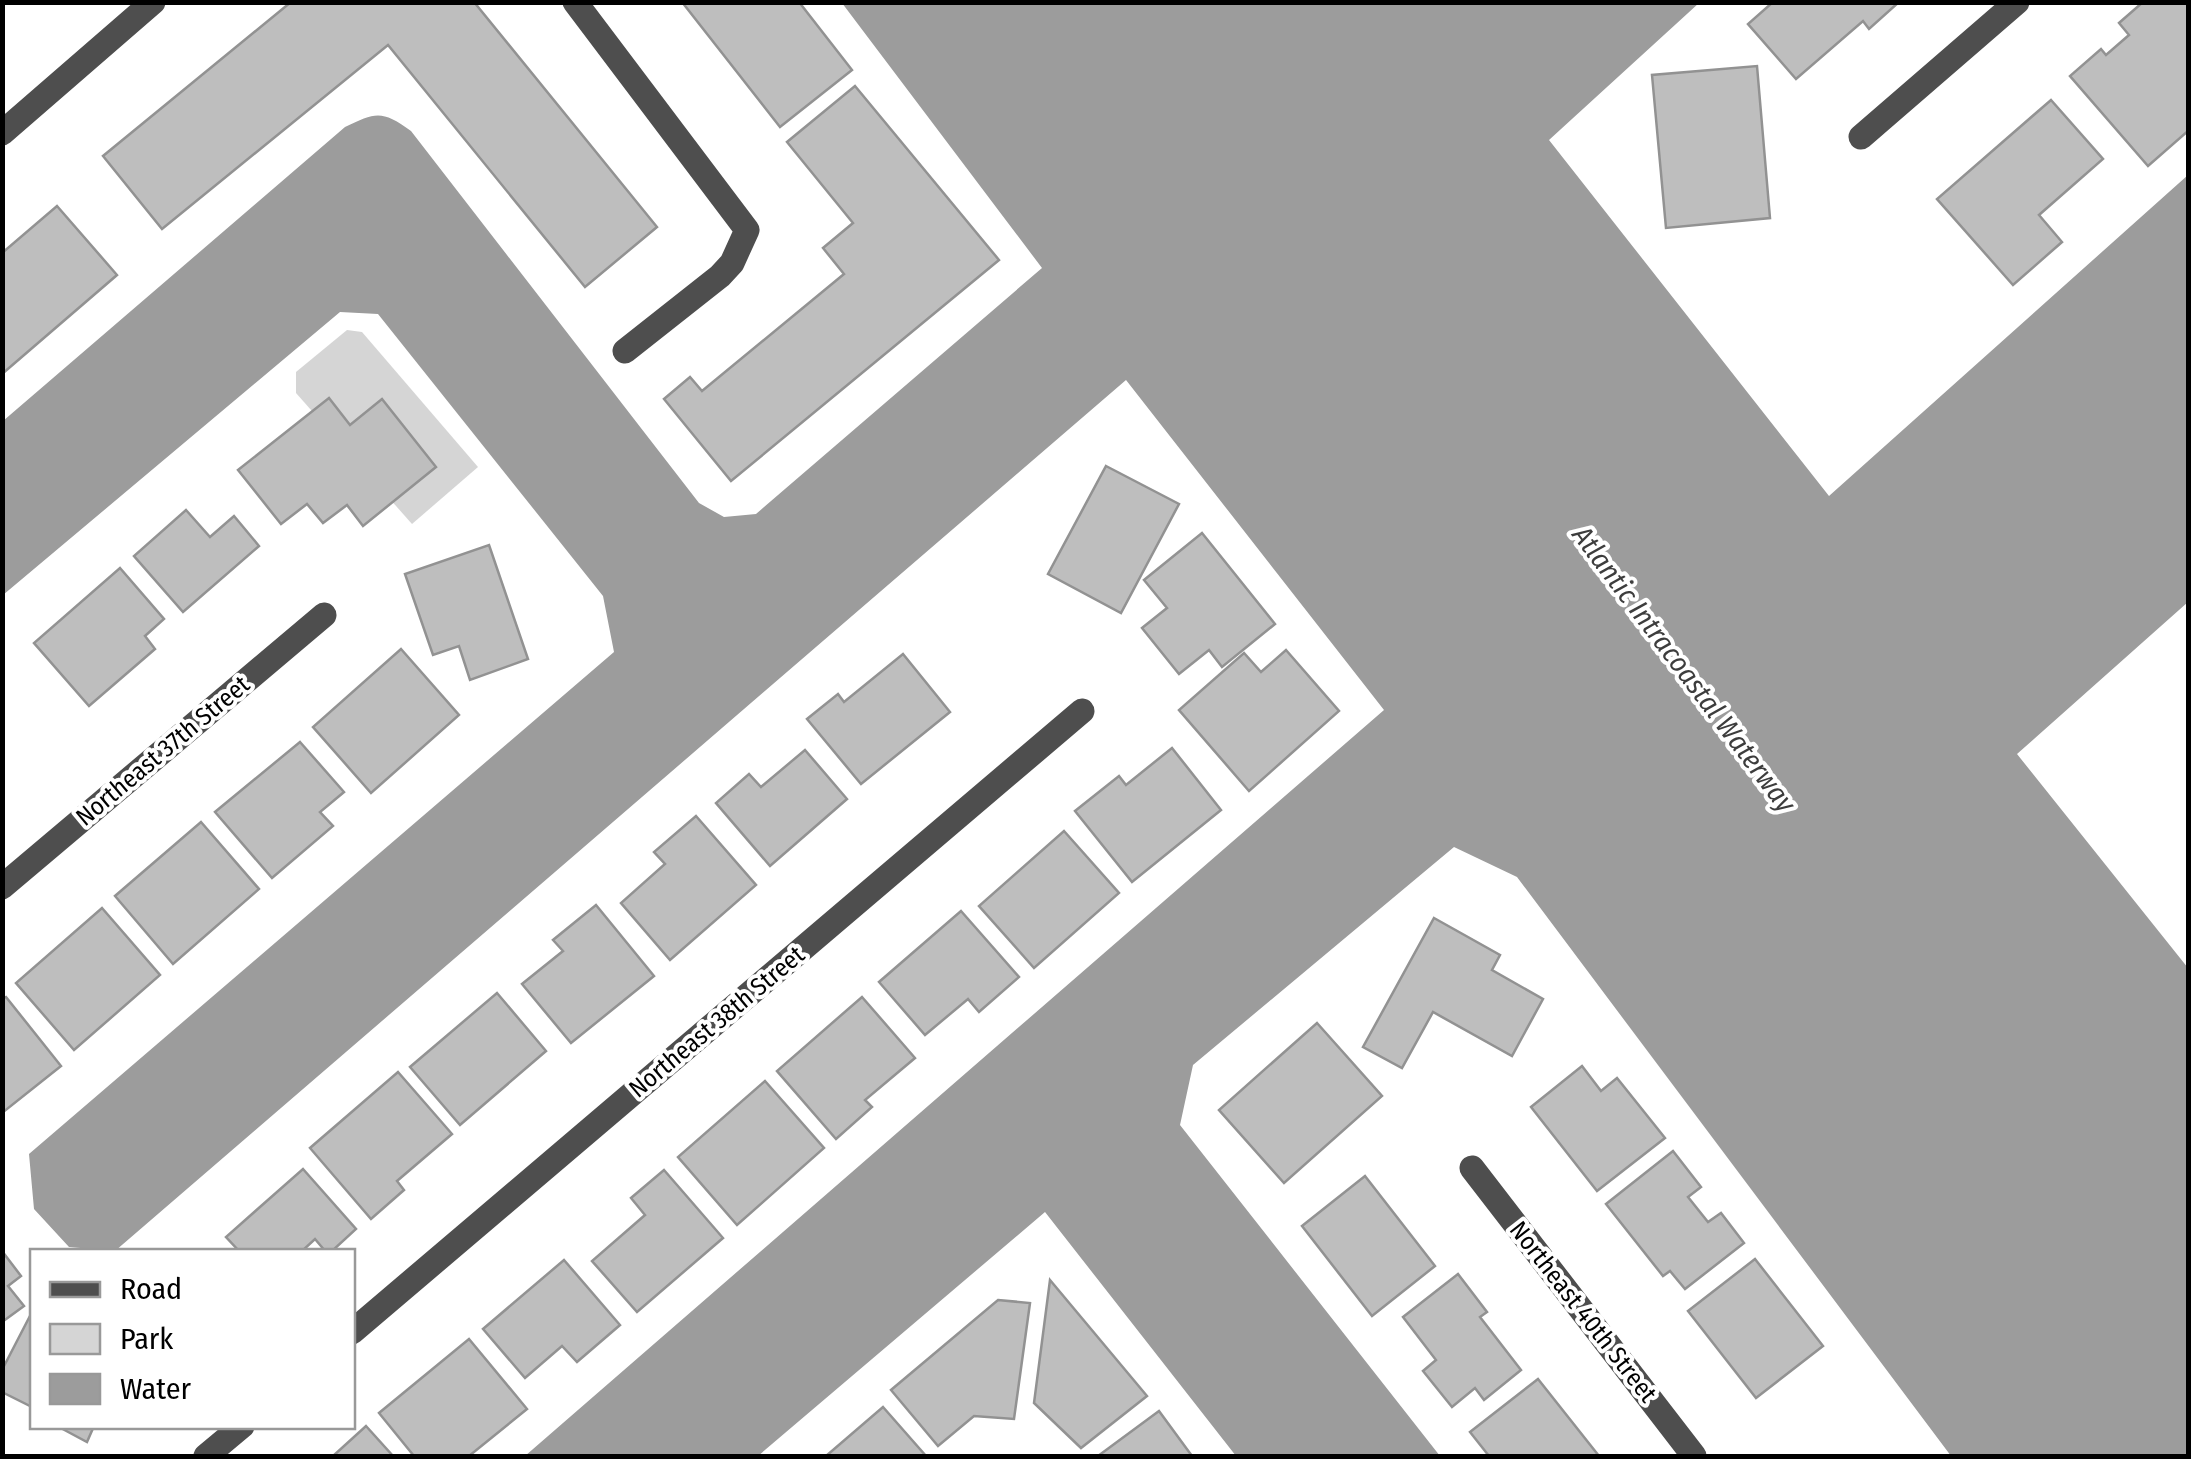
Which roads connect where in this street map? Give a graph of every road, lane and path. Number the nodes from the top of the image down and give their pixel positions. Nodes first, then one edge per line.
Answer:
1 (153, 2) edge
2 (575, 2) edge
3 (2017, 2) edge
4 (2, 133) edge
5 (1861, 137) dead end
6 (625, 352) dead end
7 (324, 615) dead end
8 (1082, 712) dead end
9 (2, 887) edge
10 (1472, 1168) dead end
11 (355, 1329) edge
12 (238, 1429) edge
13 (206, 1456) edge
14 (1694, 1456) edge

1 - 4 street
2 - 6 street
3 - 5 street
7 - 9 street, Northeast 37th Street
8 - 11 street, Northeast 38th Street
10 - 14 street, Northeast 40th Street
12 - 13 street

